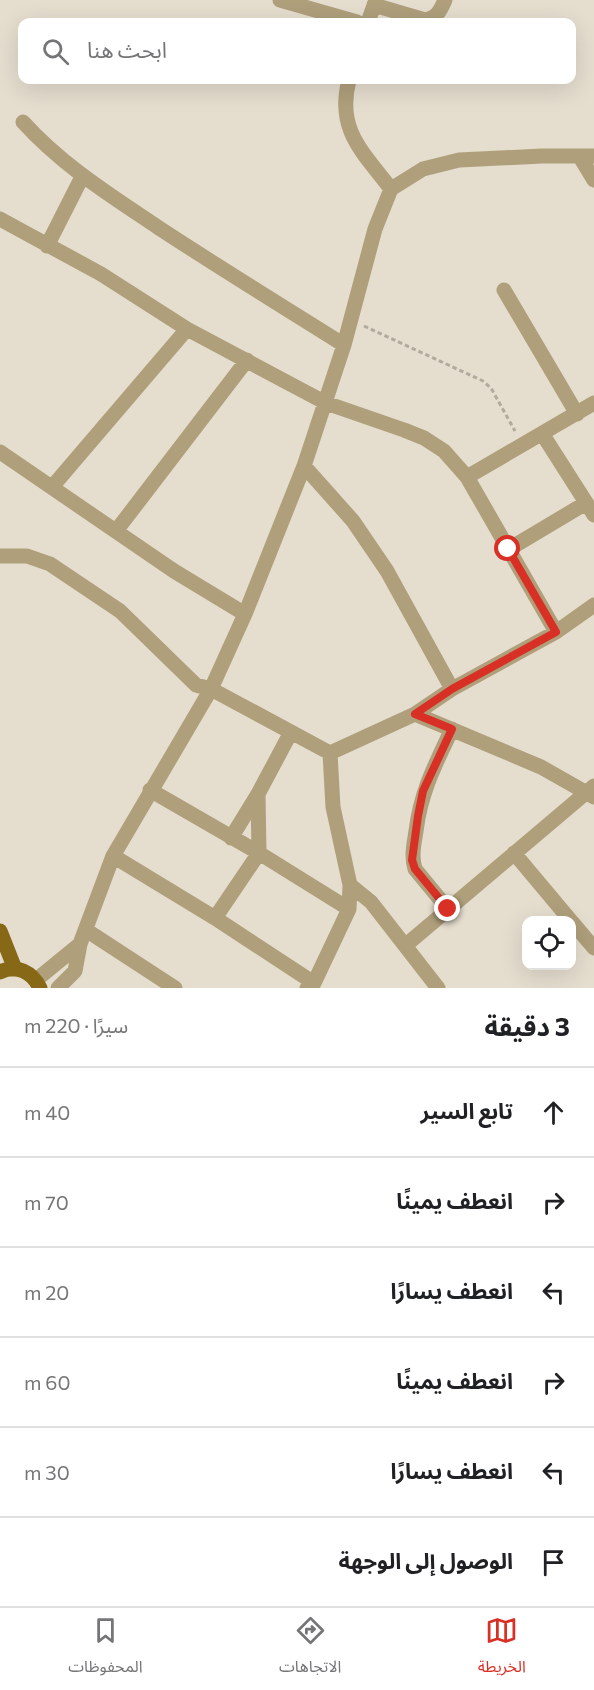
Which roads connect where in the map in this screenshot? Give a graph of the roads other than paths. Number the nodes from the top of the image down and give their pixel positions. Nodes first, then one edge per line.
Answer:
1 (280, 0) edge
2 (445, 0) edge
3 (375, 3) edge
4 (343, 18) edge
5 (369, 18) edge
6 (419, 18) edge
7 (434, 18) edge
8 (348, 84) edge
9 (22, 122) dead end
10 (587, 157) edge
11 (82, 177) junction
12 (594, 180) edge
13 (391, 189) junction
14 (0, 219) edge
15 (47, 246) junction
16 (504, 290) dead end
17 (187, 329) junction
18 (344, 345) junction
19 (247, 360) junction
20 (594, 403) edge
21 (326, 404) junction
22 (577, 414) junction
23 (543, 435) junction
24 (0, 452) edge
25 (304, 466) junction
26 (467, 477) junction
27 (52, 488) junction
28 (590, 509) edge
29 (116, 531) junction
30 (508, 549) junction
31 (0, 556) edge
32 (594, 605) edge
33 (245, 614) junction
34 (556, 632) junction
35 (211, 689) junction
36 (452, 689) junction
37 (415, 714) junction
38 (452, 729) junction
39 (291, 732) junction
40 (330, 753) junction
41 (150, 790) junction
42 (591, 792) edge
43 (258, 794) junction
44 (231, 838) junction
45 (259, 853) junction
46 (514, 853) junction
47 (112, 856) junction
48 (350, 885) junction
49 (349, 909) junction
50 (448, 909) junction
51 (567, 916) edge
52 (215, 918) junction
53 (576, 927) edge
54 (86, 930) junction
55 (0, 931) edge
56 (80, 944) junction
57 (406, 945) junction
58 (594, 948) edge
59 (8, 970) edge
60 (38, 984) edge
61 (310, 986) edge
62 (58, 988) edge
63 (176, 988) edge
64 (438, 988) edge

1 - 4 street
2 - 7 street
3 - 5 street
3 - 6 street
8 - 13 street
9 - 11 street
10 - 12 street
10 - 13 street
11 - 15 street
11 - 18 street
13 - 18 street
14 - 15 street
15 - 17 street
16 - 22 street
17 - 19 street
17 - 27 street
18 - 21 street
19 - 21 street
19 - 29 street
20 - 22 street
21 - 25 street
21 - 26 street
22 - 23 street
23 - 26 street
23 - 28 street
24 - 27 street
25 - 33 street
25 - 36 street
26 - 30 street
27 - 29 street
28 - 30 street
29 - 33 street
30 - 34 street
31 - 35 street
32 - 34 street
33 - 35 street
34 - 36 street
35 - 39 street
35 - 41 street
36 - 37 street
37 - 38 street
37 - 40 street
38 - 42 street
38 - 50 street
39 - 40 street
39 - 43 street
40 - 48 street
41 - 44 street
41 - 47 street
42 - 46 street
43 - 44 street
43 - 45 street
44 - 45 street
45 - 49 street
45 - 52 street
46 - 50 street
46 - 51 street
47 - 52 street
47 - 54 street
48 - 49 street
48 - 57 street
49 - 61 street
50 - 57 street
52 - 61 street
53 - 58 street
54 - 56 street
54 - 63 street
55 - 59 main road
56 - 60 street
56 - 62 street
57 - 64 street
59 - 60 main road

